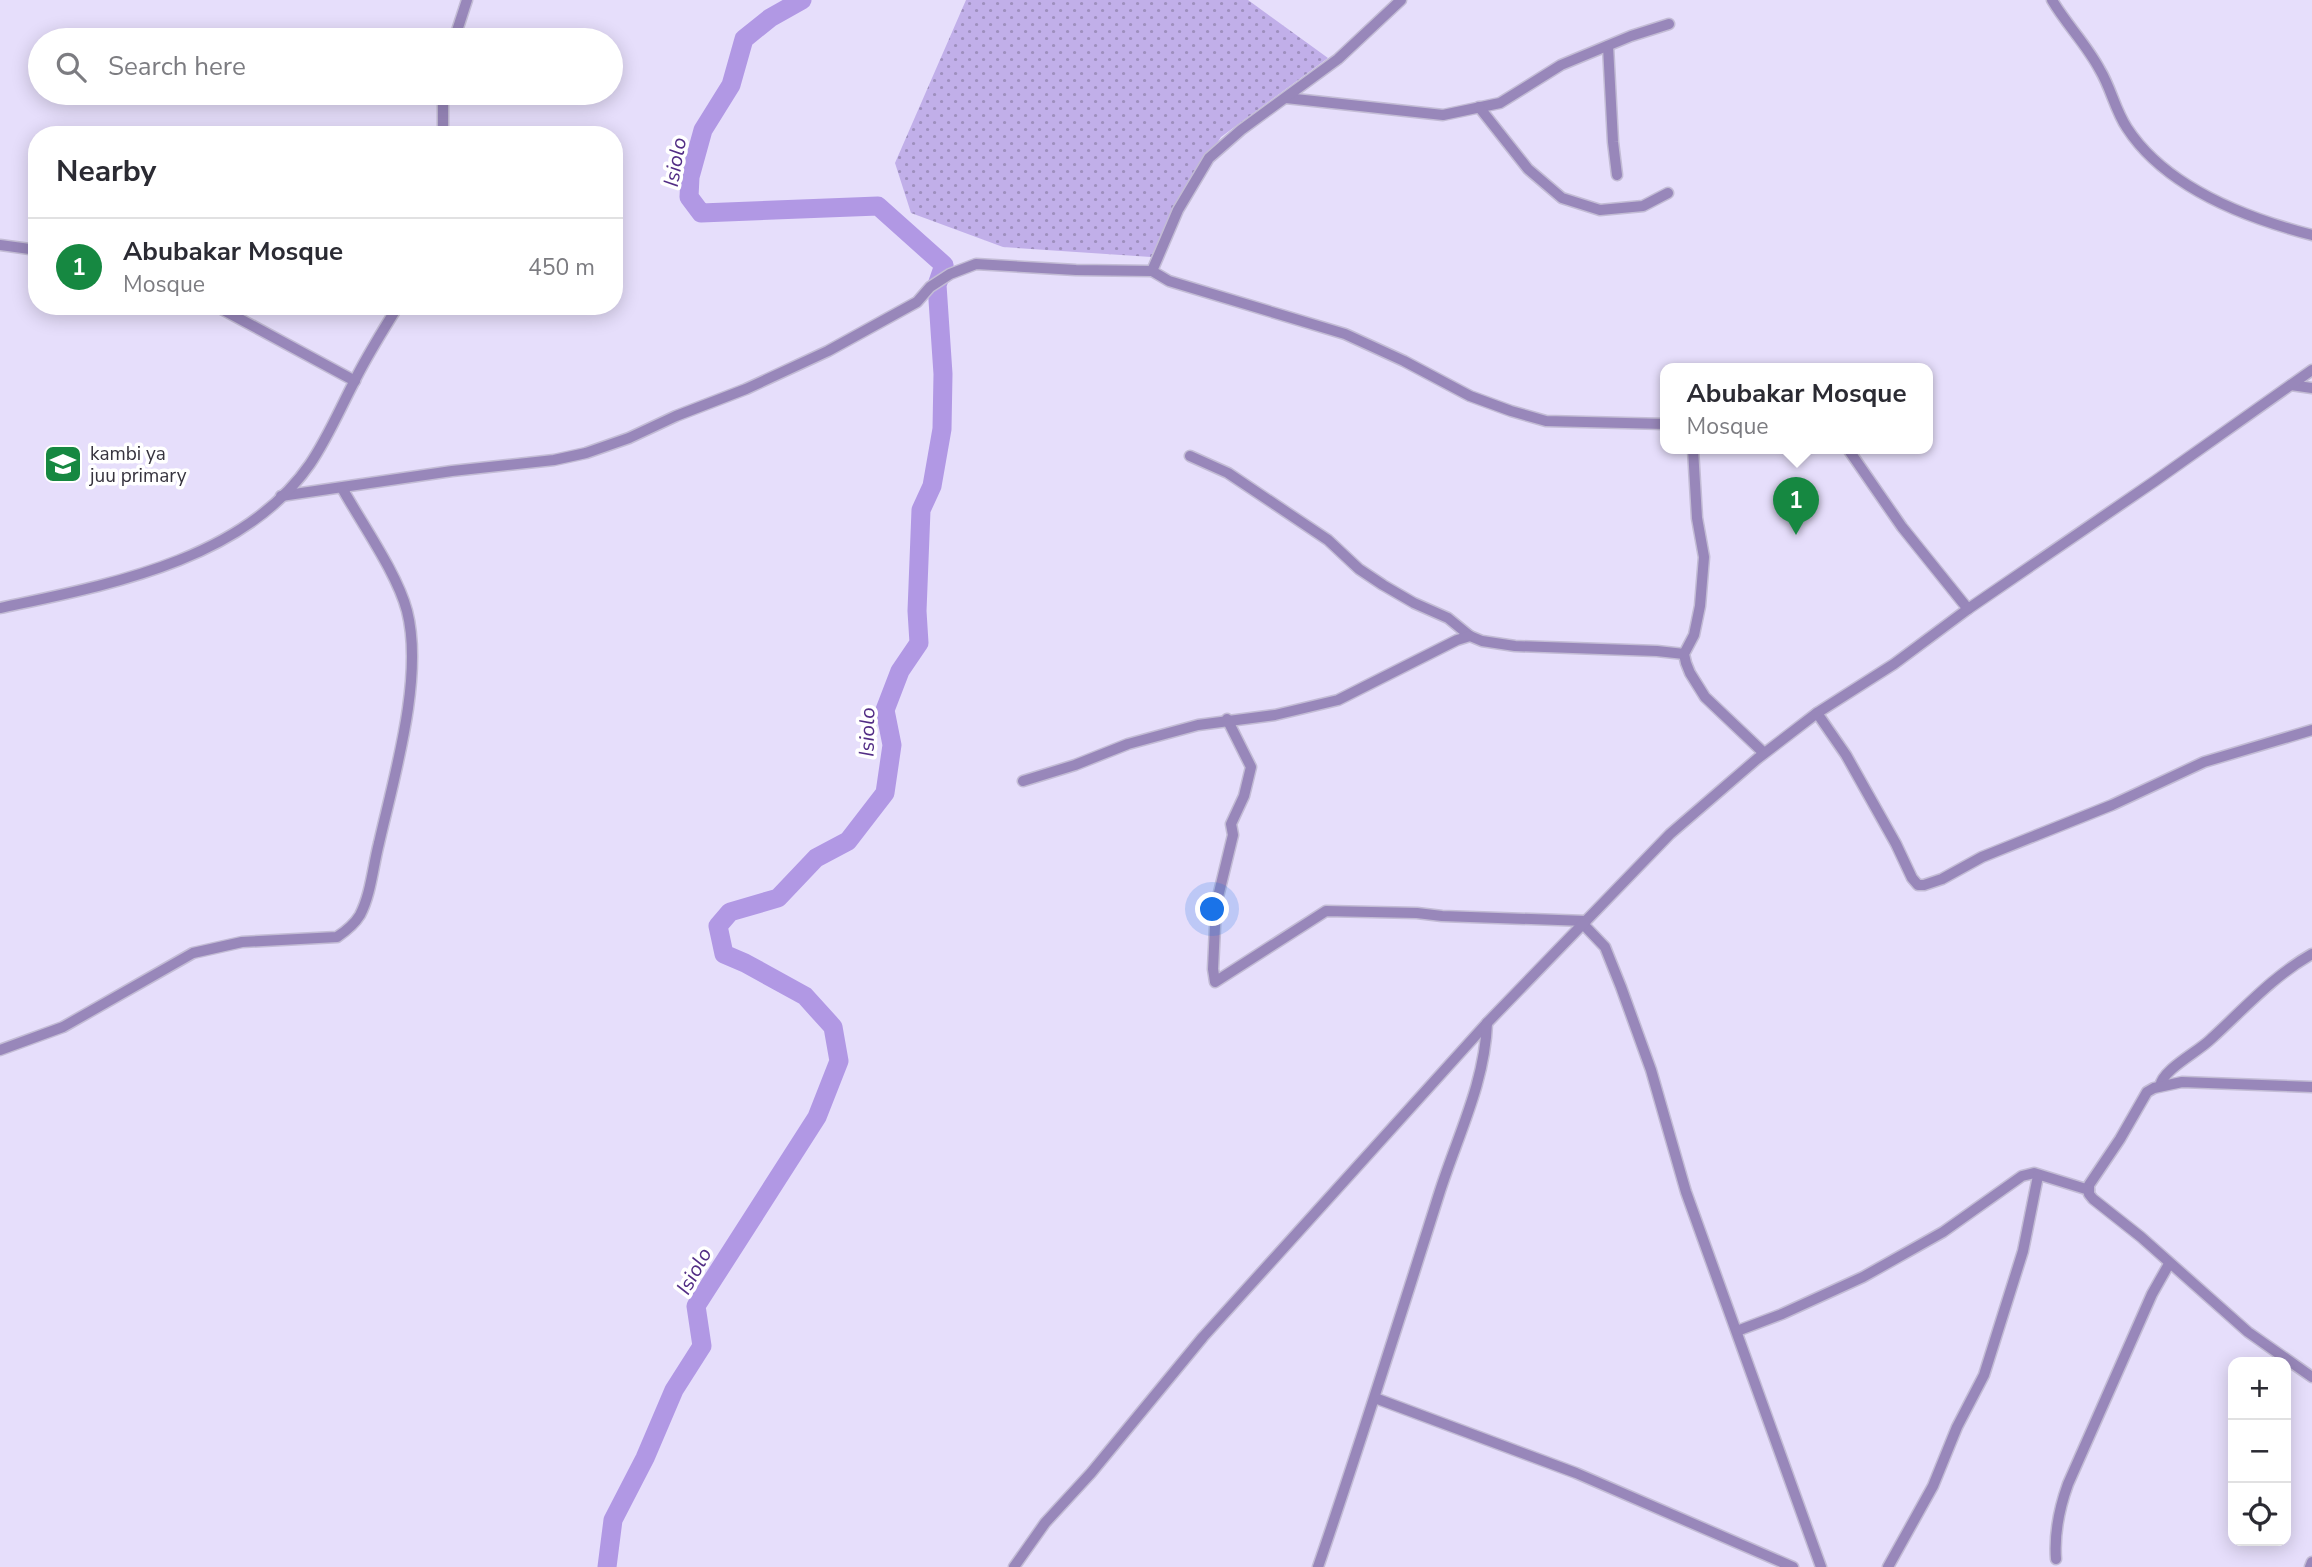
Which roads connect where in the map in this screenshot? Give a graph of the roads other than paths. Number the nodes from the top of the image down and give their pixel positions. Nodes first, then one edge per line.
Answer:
1 (467, 0) edge
2 (1401, 0) edge
3 (2052, 0) edge
4 (1669, 24) dead end
5 (458, 28) edge
6 (1608, 46) junction
7 (1286, 98) junction
8 (443, 105) edge
9 (1479, 107) junction
10 (443, 126) edge
11 (1617, 175) dead end
12 (1668, 193) dead end
13 (2312, 235) edge
14 (0, 245) edge
15 (28, 249) edge
16 (1152, 271) junction
17 (233, 315) edge
18 (393, 315) edge
19 (2312, 370) edge
20 (355, 381) junction
21 (2291, 385) junction
22 (2312, 388) edge
23 (1660, 424) edge
24 (1693, 454) edge
25 (1851, 454) edge
26 (1190, 456) dead end
27 (342, 488) junction
28 (281, 496) junction
29 (0, 608) edge
30 (1968, 608) junction
31 (1470, 636) junction
32 (1684, 654) junction
33 (1818, 713) junction
34 (1227, 719) junction
35 (2312, 730) edge
36 (1765, 753) junction
37 (1023, 781) dead end
38 (1585, 923) junction
39 (2312, 954) edge
40 (1487, 1023) junction
41 (0, 1050) edge
42 (2160, 1086) junction
43 (2312, 1087) edge
44 (2038, 1176) junction
45 (2088, 1190) junction
46 (2169, 1264) junction
47 (1737, 1331) junction
48 (2312, 1377) edge
49 (1375, 1398) junction
50 (2056, 1559) dead end
51 (2312, 1562) edge
52 (1014, 1567) edge
53 (1318, 1567) edge
54 (1793, 1567) edge
55 (1821, 1567) edge
56 (1888, 1567) edge
57 (2310, 1567) edge

1 - 5 street
2 - 7 street
3 - 13 street
4 - 6 street
6 - 9 street
6 - 11 street
7 - 9 street
7 - 16 street
8 - 10 street
9 - 12 street
14 - 15 street
16 - 23 street
16 - 27 street
17 - 20 street
18 - 20 street
19 - 21 street
20 - 28 street
21 - 22 street
21 - 30 street
24 - 32 street
25 - 30 street
26 - 31 street
27 - 28 street
27 - 41 street
28 - 29 street
30 - 33 street
31 - 32 street
31 - 34 street
32 - 36 street
33 - 35 street
33 - 36 street
34 - 37 street
34 - 38 street
36 - 38 street
38 - 40 street
38 - 47 street
39 - 42 street
40 - 49 street
40 - 52 street
42 - 43 street
42 - 45 street
44 - 45 street
44 - 47 street
44 - 56 street
45 - 46 street
46 - 48 street
46 - 50 street
47 - 55 street
49 - 53 street
49 - 54 street
51 - 57 street

